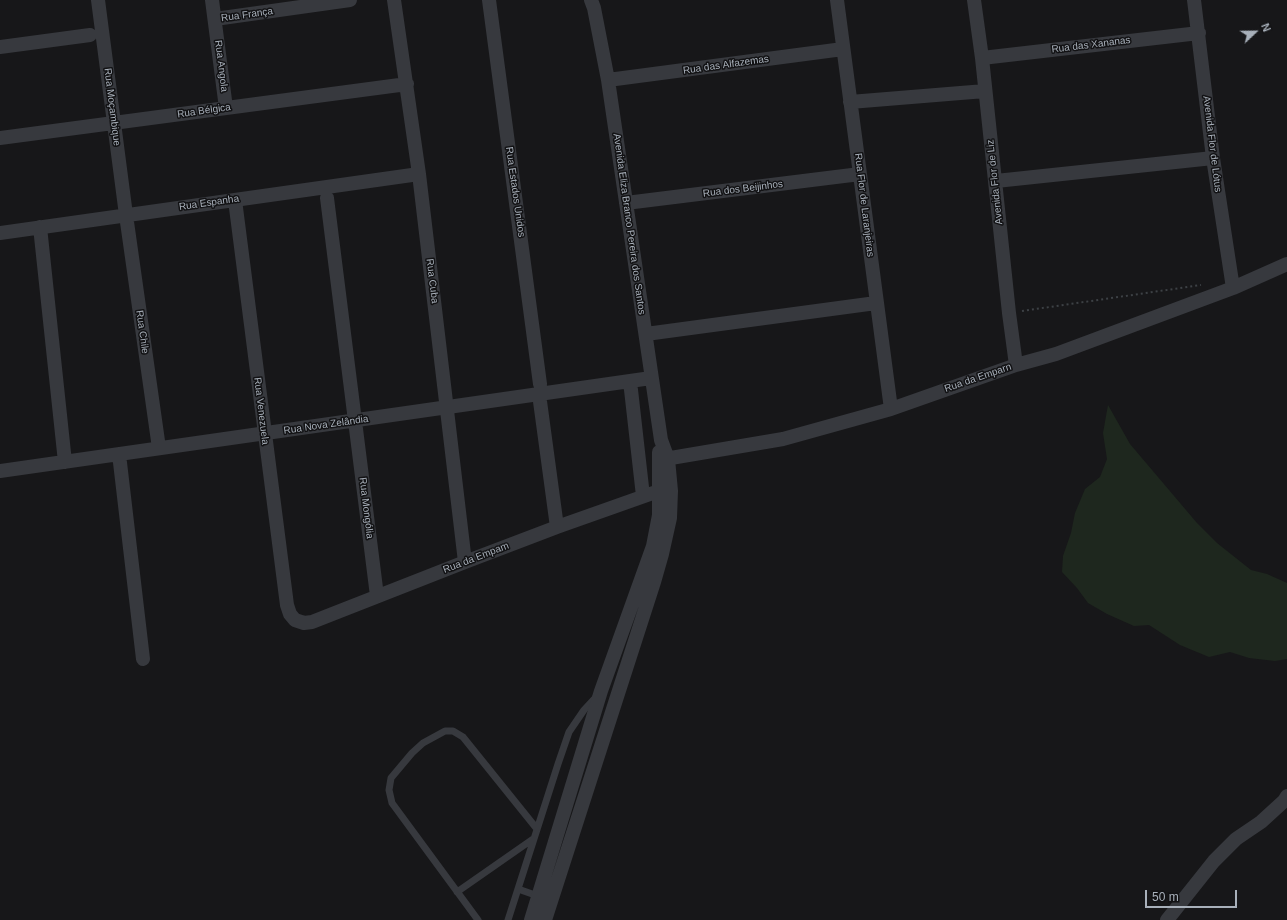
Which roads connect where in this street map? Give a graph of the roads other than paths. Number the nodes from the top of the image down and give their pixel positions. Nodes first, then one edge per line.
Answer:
1 (98, 0) edge
2 (212, 0) edge
3 (350, 0) edge
4 (394, 0) edge
5 (489, 0) edge
6 (837, 0) edge
7 (974, 0) edge
8 (1194, 0) edge
9 (1198, 0) edge
10 (594, 3) edge
11 (215, 19) junction
12 (1199, 33) junction
13 (90, 35) dead end
14 (0, 46) edge
15 (843, 49) junction
16 (982, 58) junction
17 (608, 80) junction
18 (407, 84) junction
19 (985, 91) junction
20 (850, 102) junction
21 (226, 108) junction
22 (114, 123) junction
23 (0, 138) edge
24 (1213, 158) junction
25 (419, 174) junction
26 (860, 174) junction
27 (996, 181) junction
28 (327, 198) dead end
29 (235, 200) junction
30 (626, 203) junction
31 (126, 215) junction
32 (40, 227) junction
33 (0, 232) edge
34 (1287, 264) edge
35 (1233, 288) junction
36 (876, 303) junction
37 (646, 334) junction
38 (1016, 365) junction
39 (651, 378) junction
40 (630, 381) junction
41 (540, 389) junction
42 (448, 407) junction
43 (890, 409) junction
44 (355, 421) junction
45 (264, 433) junction
46 (159, 448) junction
47 (119, 454) junction
48 (663, 460) junction
49 (65, 462) junction
50 (0, 471) edge
51 (665, 489) junction
52 (643, 496) junction
53 (557, 527) junction
54 (465, 562) junction
55 (377, 596) junction
56 (295, 620) joint
57 (143, 659) dead end
58 (601, 691) junction
59 (1287, 796) edge
60 (537, 829) junction
61 (534, 838) junction
62 (518, 889) junction
63 (457, 892) junction
64 (538, 896) junction
65 (551, 901) junction
66 (478, 920) edge
67 (508, 920) edge
68 (531, 920) edge
69 (545, 920) edge
70 (1167, 920) edge

1 - 22 street, Rua Moçambique
2 - 11 street, Rua Angola
3 - 11 street, Rua França
4 - 18 street, Rua Cuba
5 - 41 street, Rua Estados Unidos
6 - 15 street, Rua Flor de Laranjeiras
7 - 16 street, Avenida Flor de Liz
8 - 9 street
8 - 12 street, Avenida Flor de Lótus
10 - 17 street, Avenida Eliza Branco Pereira dos Santos
11 - 21 street, Rua Angola
12 - 16 street, Rua das Xananas
12 - 24 street, Avenida Flor de Lótus
13 - 14 street
15 - 17 street, Rua das Alfazemas
15 - 20 street, Rua Flor de Laranjeiras
16 - 19 street, Avenida Flor de Liz
17 - 30 street, Avenida Eliza Branco Pereira dos Santos
18 - 21 street, Rua Bélgica
18 - 25 street, Rua Cuba
19 - 20 street
19 - 27 street, Avenida Flor de Liz
20 - 26 street, Rua Flor de Laranjeiras
21 - 22 street, Rua Bélgica
22 - 23 street, Rua Bélgica
22 - 31 street, Rua Moçambique
24 - 27 street
24 - 35 street, Avenida Flor de Lótus
25 - 29 street, Rua Espanha
25 - 42 street, Rua Cuba
26 - 30 street, Rua dos Beijinhos
26 - 36 street, Rua Flor de Laranjeiras
27 - 38 street, Avenida Flor de Liz
28 - 44 street, Rua Mongólia
29 - 31 street, Rua Espanha
29 - 45 street, Rua Venezuela
30 - 37 street, Avenida Eliza Branco Pereira dos Santos
31 - 32 street, Rua Espanha
31 - 46 street, Rua Chile
32 - 33 street, Rua Espanha
32 - 49 street
34 - 35 street, Rua da Emparn
35 - 38 street, Rua da Emparn
36 - 37 street
36 - 43 street, Rua Flor de Laranjeiras
37 - 39 street, Avenida Eliza Branco Pereira dos Santos
38 - 43 street, Rua da Emparn
39 - 40 street, Rua Nova Zelândia
39 - 48 street, Avenida Eliza Branco Pereira dos Santos
40 - 41 street, Rua Nova Zelândia
40 - 52 street
41 - 42 street, Rua Nova Zelândia
41 - 53 street, Rua Estados Unidos
42 - 44 street, Rua Nova Zelândia
42 - 54 street, Rua Cuba
43 - 48 street, Rua da Emparn
44 - 45 street, Rua Nova Zelândia
44 - 55 street, Rua Mongólia
45 - 46 street, Rua Nova Zelândia
45 - 56 street, Rua Venezuela
46 - 47 street, Rua Nova Zelândia
47 - 49 street, Rua Nova Zelândia
47 - 57 street
48 - 51 street, Avenida Eliza Branco Pereira dos Santos
49 - 50 street, Rua Nova Zelândia
51 - 52 street, Rua da Empam
51 - 58 street
51 - 65 street
52 - 53 street, Rua da Empam
53 - 54 street, Rua da Empam
54 - 55 street, Rua da Empam
55 - 56 street, Rua da Empam
58 - 60 lane
58 - 64 street
59 - 70 street
60 - 61 lane
60 - 63 lane
61 - 62 lane
61 - 63 lane
62 - 64 lane
62 - 67 lane
63 - 66 lane
64 - 65 street
64 - 68 street
65 - 69 street

